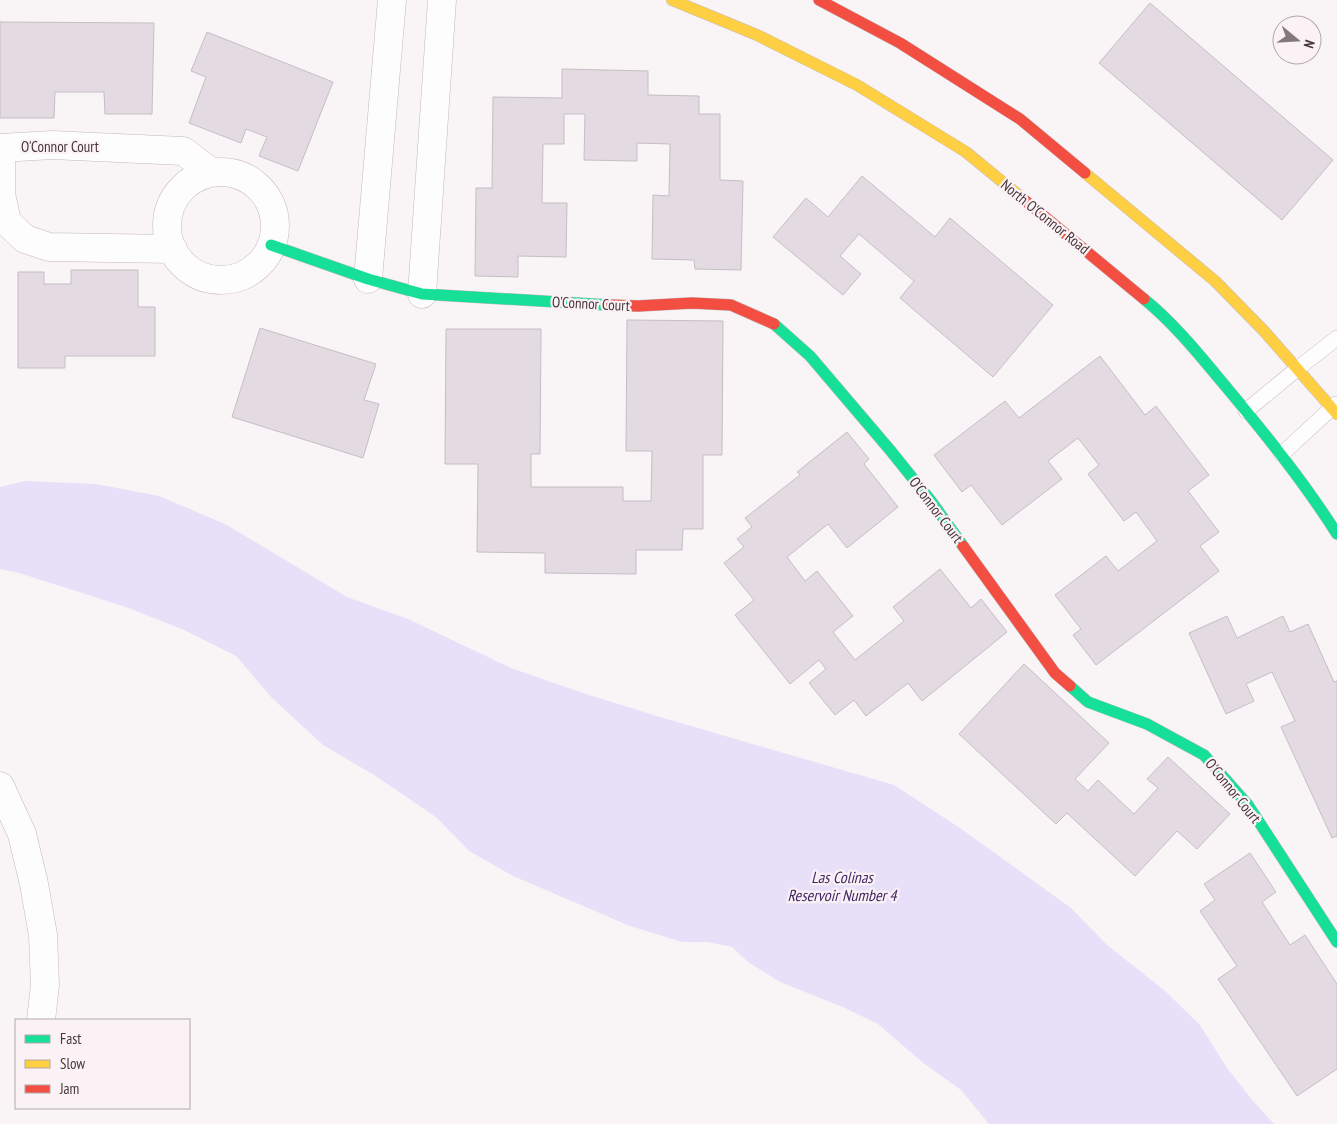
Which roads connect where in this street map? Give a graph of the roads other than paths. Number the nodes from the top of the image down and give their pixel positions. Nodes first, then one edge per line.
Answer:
1 (392, 0) edge
2 (442, 0) edge
3 (672, 0) edge
4 (819, 0) edge
5 (210, 172) junction
6 (271, 245) junction
7 (173, 248) junction
8 (368, 279) junction
9 (422, 294) junction
10 (1337, 338) edge
11 (1297, 369) junction
12 (1335, 409) edge
13 (1246, 412) junction
14 (1282, 454) junction
15 (1337, 534) edge
16 (0, 786) edge
17 (1337, 942) edge
18 (41, 1019) edge

1 - 8 street
2 - 9 street
3 - 13 main road, North O'Connor Road
4 - 11 main road
5 - 6 street
5 - 7 street
5 - 7 street, O'Connor Court
6 - 7 street
6 - 8 main road, O'Connor Court
8 - 9 main road, O'Connor Court
9 - 17 main road, O'Connor Court
10 - 11 lane
11 - 12 main road
11 - 13 lane
12 - 14 lane
13 - 14 main road, North O'Connor Road
14 - 15 main road, North O'Connor Road
16 - 18 street

